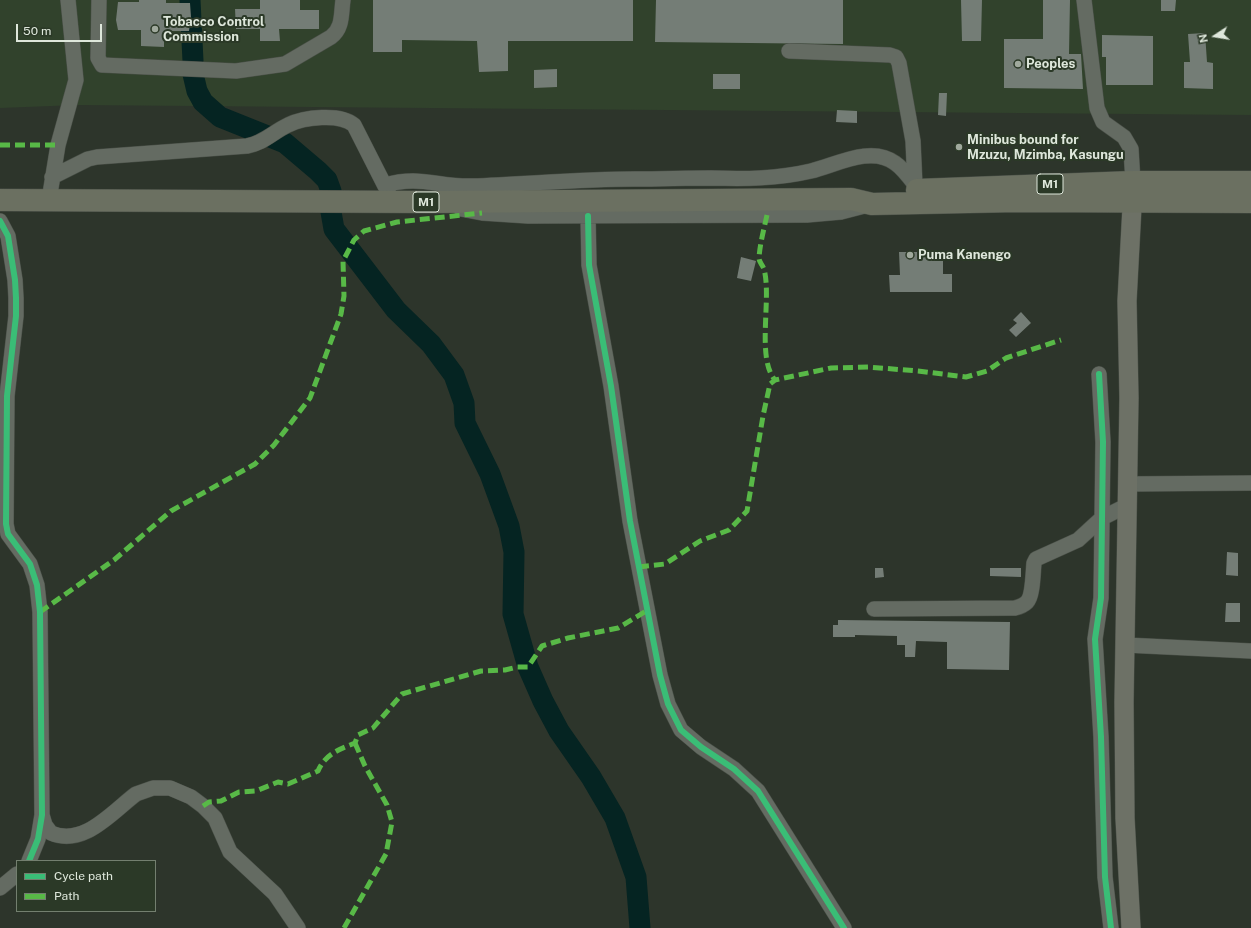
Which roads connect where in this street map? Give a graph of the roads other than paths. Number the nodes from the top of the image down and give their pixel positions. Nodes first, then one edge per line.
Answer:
1 (68, 0) edge
2 (99, 0) edge
3 (343, 0) edge
4 (1084, 0) edge
5 (789, 51) dead end
6 (52, 177) junction
7 (1251, 182) edge
8 (917, 187) junction
9 (1133, 192) junction
10 (389, 194) junction
11 (851, 199) junction
12 (0, 200) edge
13 (49, 200) junction
14 (427, 202) junction
15 (1251, 202) edge
16 (872, 204) junction
17 (588, 216) junction
18 (0, 221) edge
19 (1099, 374) dead end
20 (1126, 484) junction
21 (1251, 484) edge
22 (1126, 506) junction
23 (1102, 518) junction
24 (874, 609) dead end
25 (1124, 645) junction
26 (1251, 651) edge
27 (42, 815) junction
28 (29, 860) edge
29 (16, 875) edge
30 (0, 888) edge
31 (298, 928) edge
32 (844, 928) edge
33 (1111, 928) edge
34 (1131, 928) edge

1 - 6 street
2 - 3 street
4 - 9 street
5 - 8 street
6 - 10 street
6 - 13 street
7 - 9 highway, M1
8 - 9 highway, M1
8 - 10 street
8 - 11 highway, M1
9 - 15 highway, M1
9 - 16 highway, M1
9 - 20 main road
10 - 13 highway, M1
10 - 14 highway, M1
11 - 14 highway, M1
11 - 16 highway, M1
12 - 13 highway, M1
14 - 17 street
16 - 17 street
17 - 32 street
18 - 27 street
19 - 23 street
20 - 21 street
20 - 22 main road
22 - 23 street
22 - 25 main road
23 - 24 street
23 - 33 street
25 - 26 street
25 - 34 main road
27 - 28 street
27 - 31 street
29 - 30 street

